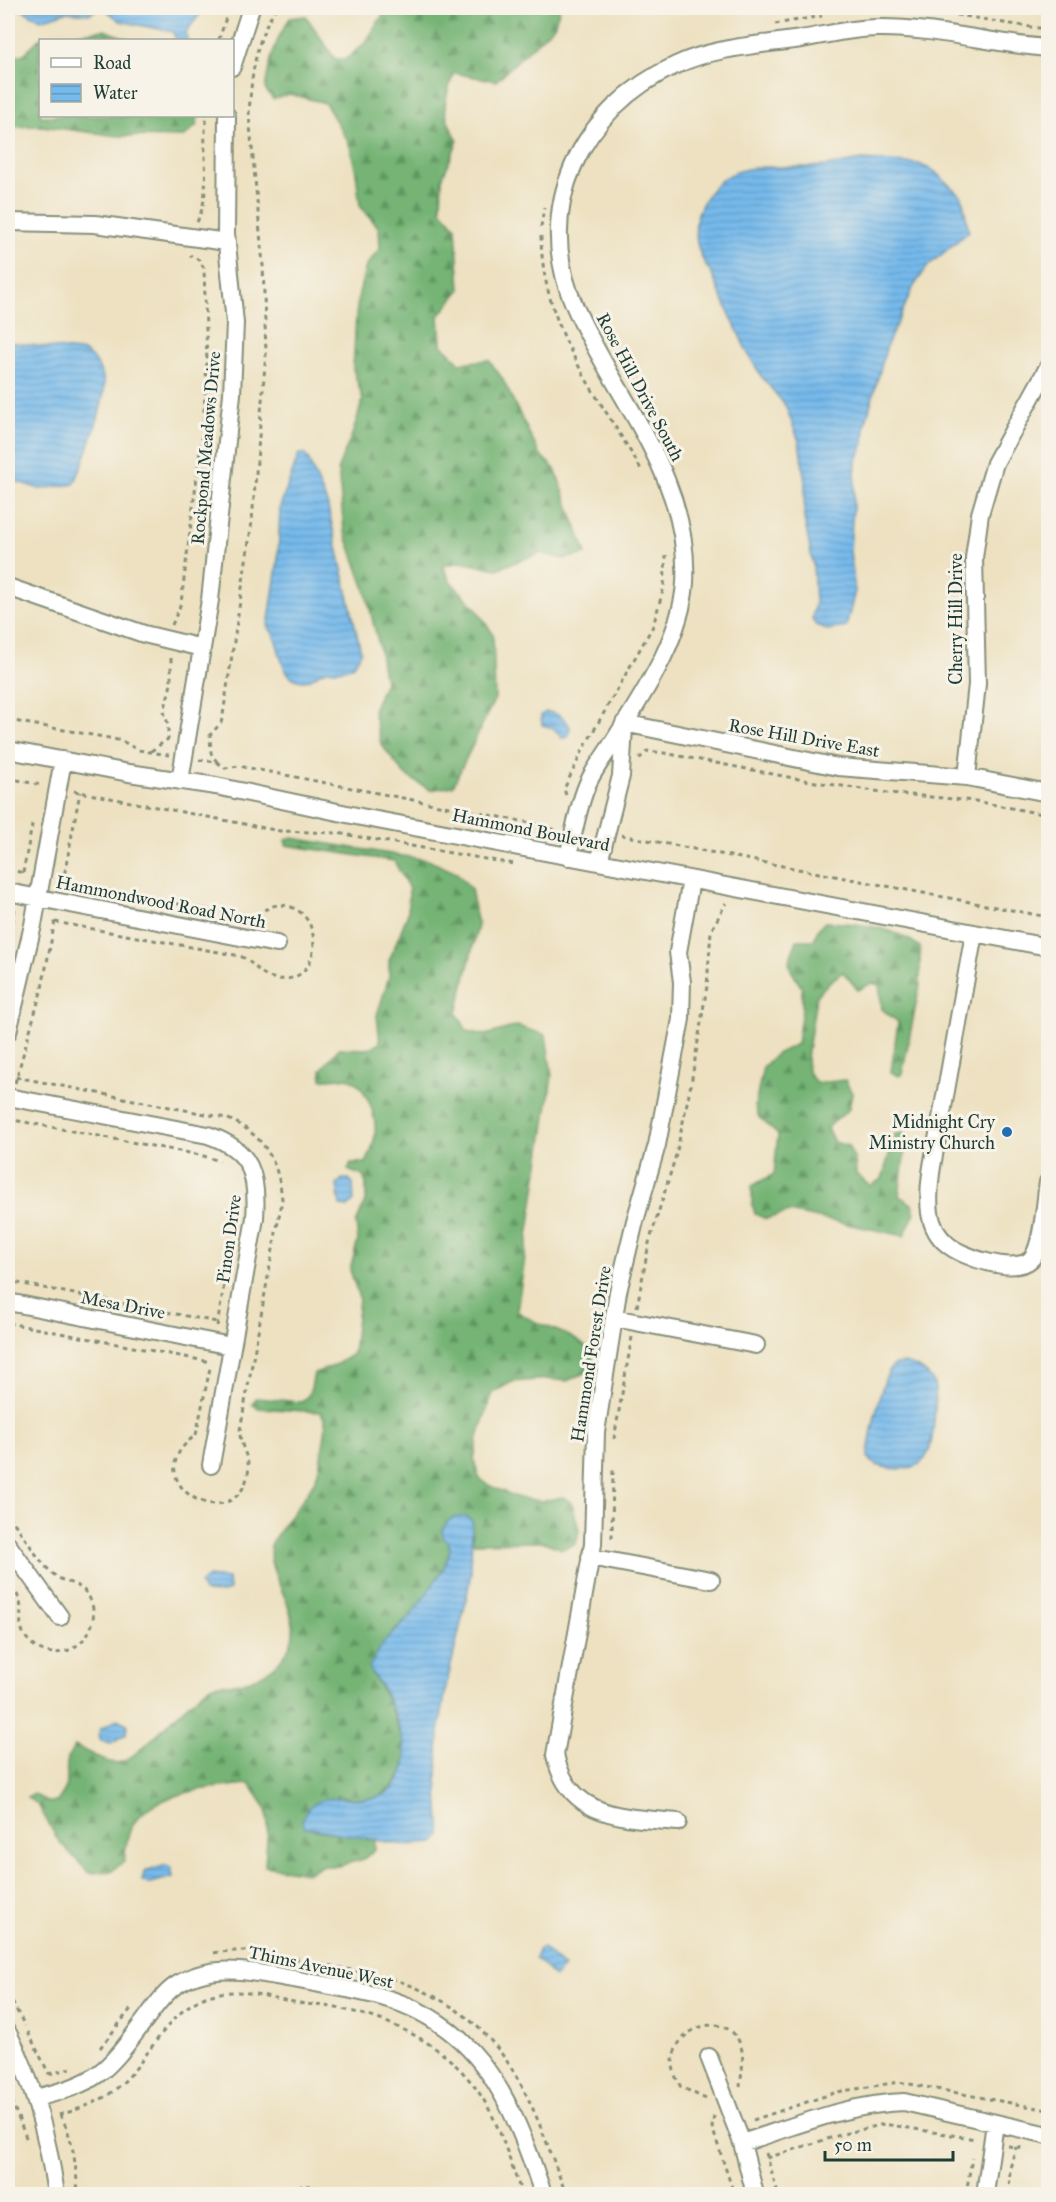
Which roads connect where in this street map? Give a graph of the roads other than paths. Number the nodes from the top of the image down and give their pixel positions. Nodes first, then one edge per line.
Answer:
1 (251, 8) edge
2 (1048, 48) edge
3 (234, 61) edge
4 (227, 117) edge
5 (8, 222) edge
6 (227, 242) junction
7 (1048, 368) edge
8 (8, 586) edge
9 (202, 648) junction
10 (624, 723) junction
11 (8, 750) edge
12 (63, 760) junction
13 (968, 777) junction
14 (180, 781) junction
15 (1048, 793) edge
16 (568, 857) junction
17 (599, 862) junction
18 (691, 880) junction
19 (13, 893) edge
20 (39, 897) junction
21 (974, 933) junction
22 (277, 944) dead end
23 (1048, 947) edge
24 (8, 1032) edge
25 (9, 1097) edge
26 (1048, 1182) edge
27 (8, 1302) edge
28 (614, 1318) junction
29 (756, 1344) dead end
30 (231, 1346) junction
31 (211, 1465) dead end
32 (8, 1545) edge
33 (590, 1557) junction
34 (711, 1580) dead end
35 (60, 1617) dead end
36 (678, 1822) dead end
37 (8, 2033) edge
38 (709, 2057) dead end
39 (35, 2098) junction
40 (995, 2123) junction
41 (1048, 2135) edge
42 (742, 2143) junction
43 (56, 2194) edge
44 (543, 2194) edge
45 (754, 2194) edge
46 (985, 2194) edge

1 - 3 street
2 - 10 street, Rose Hill Drive South
4 - 6 street, Rockpond Meadows Drive
5 - 6 street
6 - 9 street, Rockpond Meadows Drive
7 - 13 street, Cherry Hill Drive
8 - 9 street
9 - 14 street, Rockpond Meadows Drive
10 - 13 street, Rose Hill Drive East
10 - 16 street, Rose Hill Drive South
10 - 17 street, Rose Hill Drive South
11 - 12 street, Hammond Boulevard
12 - 14 street, Hammond Boulevard
12 - 20 street
13 - 15 street, Rose Hill Drive East
14 - 16 street, Hammond Boulevard
16 - 17 street, Hammond Boulevard
17 - 18 street, Hammond Boulevard
18 - 21 street, Hammond Boulevard
18 - 28 street, Hammond Forest Drive
19 - 20 street, Hammondwood Road North
20 - 22 street, Hammondwood Road North
20 - 24 street
21 - 23 street, Hammond Boulevard
21 - 26 street
25 - 30 street, Pinon Drive
27 - 30 street, Mesa Drive
28 - 29 street
28 - 33 street, Hammond Forest Drive
30 - 31 street, Pinon Drive
32 - 35 street
33 - 34 street
33 - 36 street, Hammond Forest Drive
37 - 39 street
38 - 42 street
39 - 43 street
39 - 44 street, Thims Avenue West
40 - 41 street
40 - 42 street
40 - 46 street
42 - 45 street

